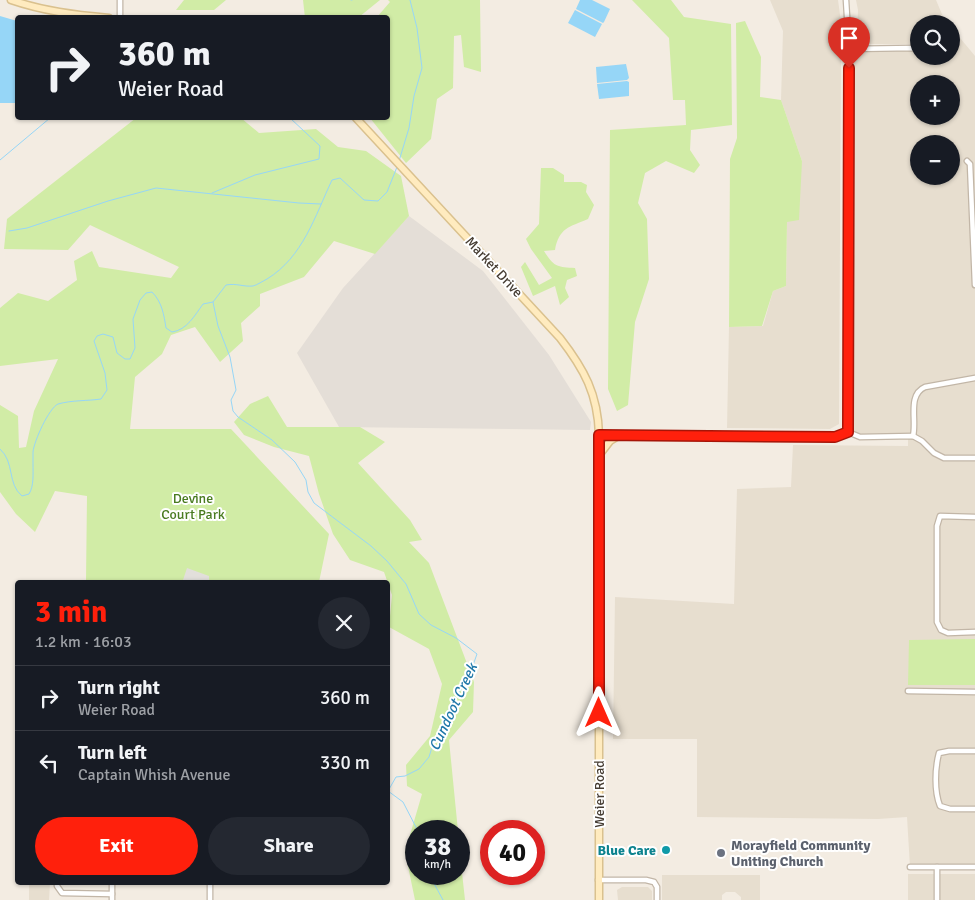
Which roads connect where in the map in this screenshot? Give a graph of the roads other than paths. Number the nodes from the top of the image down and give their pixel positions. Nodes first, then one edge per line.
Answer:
1 (11, 0) edge
2 (120, 0) edge
3 (846, 0) edge
4 (78, 15) edge
5 (120, 15) edge
6 (910, 48) edge
7 (849, 49) junction
8 (358, 120) edge
9 (966, 161) dead end
10 (975, 286) edge
11 (975, 378) edge
12 (848, 432) junction
13 (599, 435) junction
14 (620, 435) junction
15 (913, 436) junction
16 (599, 456) junction
17 (975, 458) edge
18 (975, 517) edge
19 (975, 632) edge
20 (908, 691) dead end
21 (975, 692) edge
22 (975, 751) edge
23 (975, 809) edge
24 (910, 867) dead end
25 (937, 867) junction
26 (975, 867) edge
27 (598, 880) junction
28 (56, 885) edge
29 (112, 885) edge
30 (210, 885) edge
31 (62, 893) junction
32 (112, 894) junction
33 (61, 899) edge
34 (112, 900) edge
35 (210, 900) edge
36 (599, 900) edge
37 (657, 900) edge
38 (937, 900) edge

1 - 4 street
2 - 5 street
3 - 7 street
6 - 7 street
7 - 12 street
8 - 13 street, Market Drive
9 - 10 street
11 - 15 street
12 - 14 street
12 - 15 street
13 - 14 street
13 - 16 street, Weier Road
14 - 16 street
15 - 17 street
16 - 27 street, Weier Road
18 - 19 street
20 - 21 street
22 - 23 street
24 - 25 street
25 - 26 street
25 - 38 street
27 - 36 street, Weier Road
27 - 37 street
28 - 31 street
29 - 32 street
30 - 35 street
31 - 32 street
31 - 33 street
32 - 34 street

